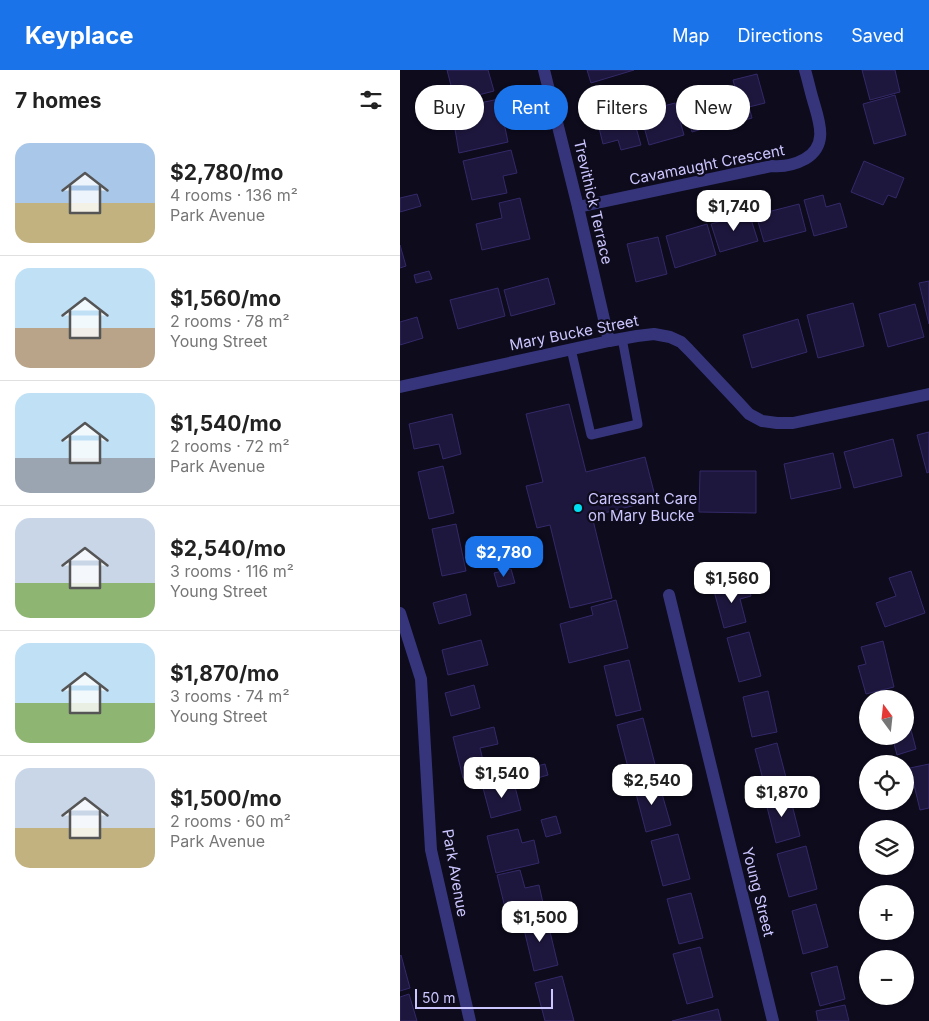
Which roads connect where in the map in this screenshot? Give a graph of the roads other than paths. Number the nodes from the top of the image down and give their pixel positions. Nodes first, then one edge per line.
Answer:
1 (544, 70) edge
2 (805, 70) edge
3 (578, 207) junction
4 (622, 338) junction
5 (609, 341) junction
6 (571, 349) junction
7 (400, 387) edge
8 (929, 394) edge
9 (669, 595) dead end
10 (400, 613) edge
11 (470, 1021) edge
12 (773, 1021) edge

1 - 3 street, Trevithick Terrace
2 - 3 street, Cavamaught Crescent
3 - 5 street, Trevithick Terrace
4 - 5 street, Mary Bucke Street
4 - 6 lane
4 - 8 street, Mary Bucke Street
5 - 6 street, Mary Bucke Street
6 - 7 street, Mary Bucke Street
9 - 12 street, Young Street
10 - 11 street, Park Avenue

